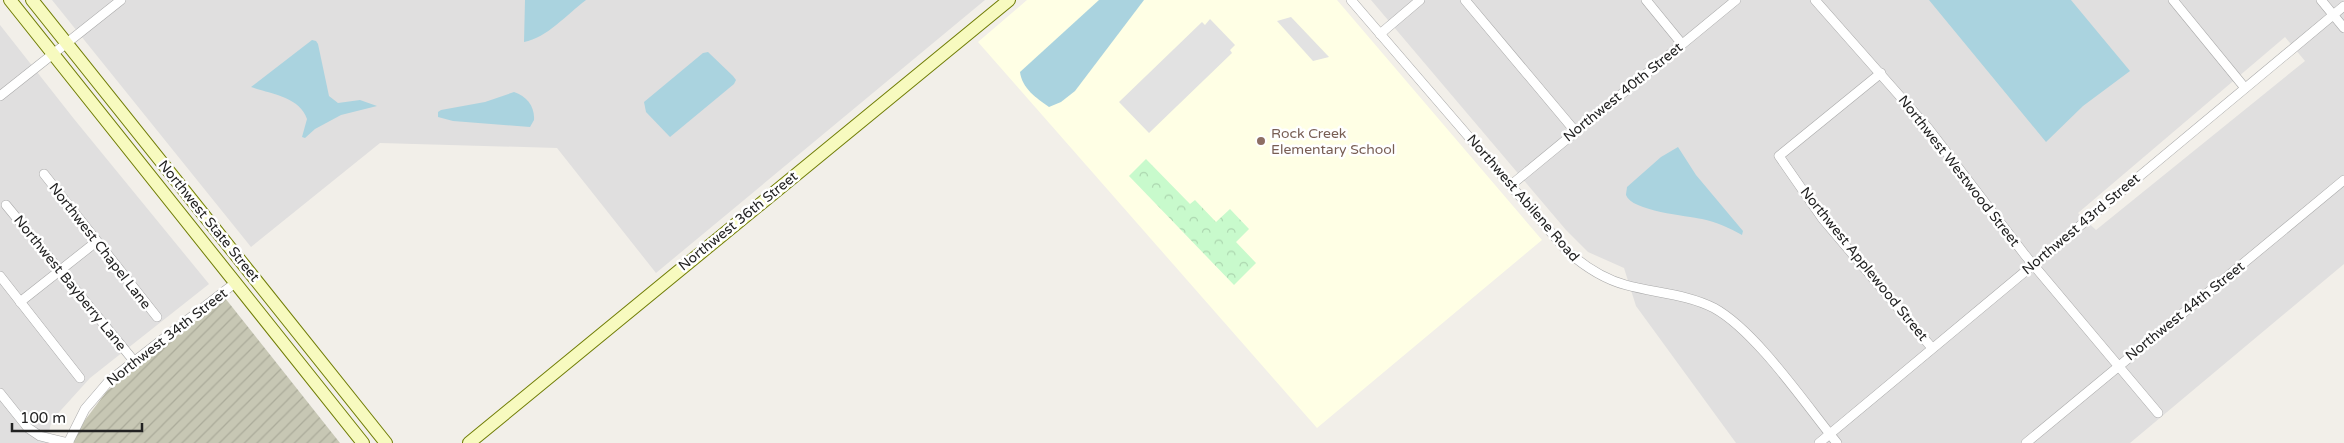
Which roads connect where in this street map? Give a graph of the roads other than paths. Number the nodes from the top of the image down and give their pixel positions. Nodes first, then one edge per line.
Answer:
1 (10, 0) edge
2 (32, 0) edge
3 (121, 0) edge
4 (1009, 0) edge
5 (1351, 0) edge
6 (1420, 0) edge
7 (1465, 0) edge
8 (1646, 0) edge
9 (1736, 0) edge
10 (1816, 0) edge
11 (2173, 0) edge
12 (2321, 0) edge
13 (2344, 6) edge
14 (2333, 15) junction
15 (2344, 28) edge
16 (1380, 34) junction
17 (67, 43) junction
18 (1682, 44) junction
19 (53, 53) junction
20 (1881, 73) junction
21 (2245, 88) junction
22 (0, 96) edge
23 (1575, 130) junction
24 (44, 174) dead end
25 (2344, 180) edge
26 (1511, 185) junction
27 (6, 205) dead end
28 (96, 242) junction
29 (2033, 264) junction
30 (60, 271) junction
31 (0, 276) edge
32 (235, 283) junction
33 (20, 302) junction
34 (157, 317) dead end
35 (1932, 348) junction
36 (134, 361) junction
37 (2118, 366) junction
38 (80, 378) dead end
39 (0, 393) edge
40 (2158, 413) dead end
41 (1830, 435) junction
42 (68, 443) edge
43 (363, 443) edge
44 (386, 443) edge
45 (469, 443) edge
46 (1819, 443) edge
47 (1837, 443) edge
48 (2026, 443) edge

1 - 19 main road, Northwest State Street
2 - 17 main road, Northwest State Street
3 - 17 street
4 - 45 main road, Northwest 36th Street
5 - 16 street, Northwest Abilene Road
6 - 16 street
7 - 23 street
8 - 18 street
9 - 18 street, Northwest 40th Street
10 - 20 street, Northwest Westwood Street
11 - 21 street
12 - 14 street
13 - 14 street, Northwest 43rd Street
14 - 15 street
14 - 21 street, Northwest 43rd Street
16 - 26 street, Northwest Abilene Road
17 - 19 street
17 - 44 main road, Northwest State Street
18 - 23 street, Northwest 40th Street
19 - 22 street
19 - 32 main road, Northwest State Street
20 - 29 street, Northwest Westwood Street
20 - 35 street, Northwest Applewood Street
21 - 29 street, Northwest 43rd Street
23 - 26 street, Northwest 40th Street
24 - 28 street, Northwest Chapel Lane
25 - 37 street, Northwest 44th Street
26 - 41 street, Northwest Abilene Road
27 - 30 street, Northwest Bayberry Lane
28 - 30 street
28 - 34 street, Northwest Chapel Lane
29 - 35 street, Northwest 43rd Street
29 - 37 street, Northwest Westwood Street
30 - 33 street
30 - 36 street, Northwest Bayberry Lane
31 - 33 street
32 - 36 street, Northwest 34th Street
32 - 43 main road, Northwest State Street
33 - 38 street
35 - 41 street, Northwest 43rd Street
36 - 42 street, Northwest 34th Street
37 - 40 street, Northwest Westwood Street
37 - 48 street, Northwest 44th Street
39 - 42 street
41 - 46 street, Northwest 43rd Street
41 - 47 street, Northwest Abilene Road

